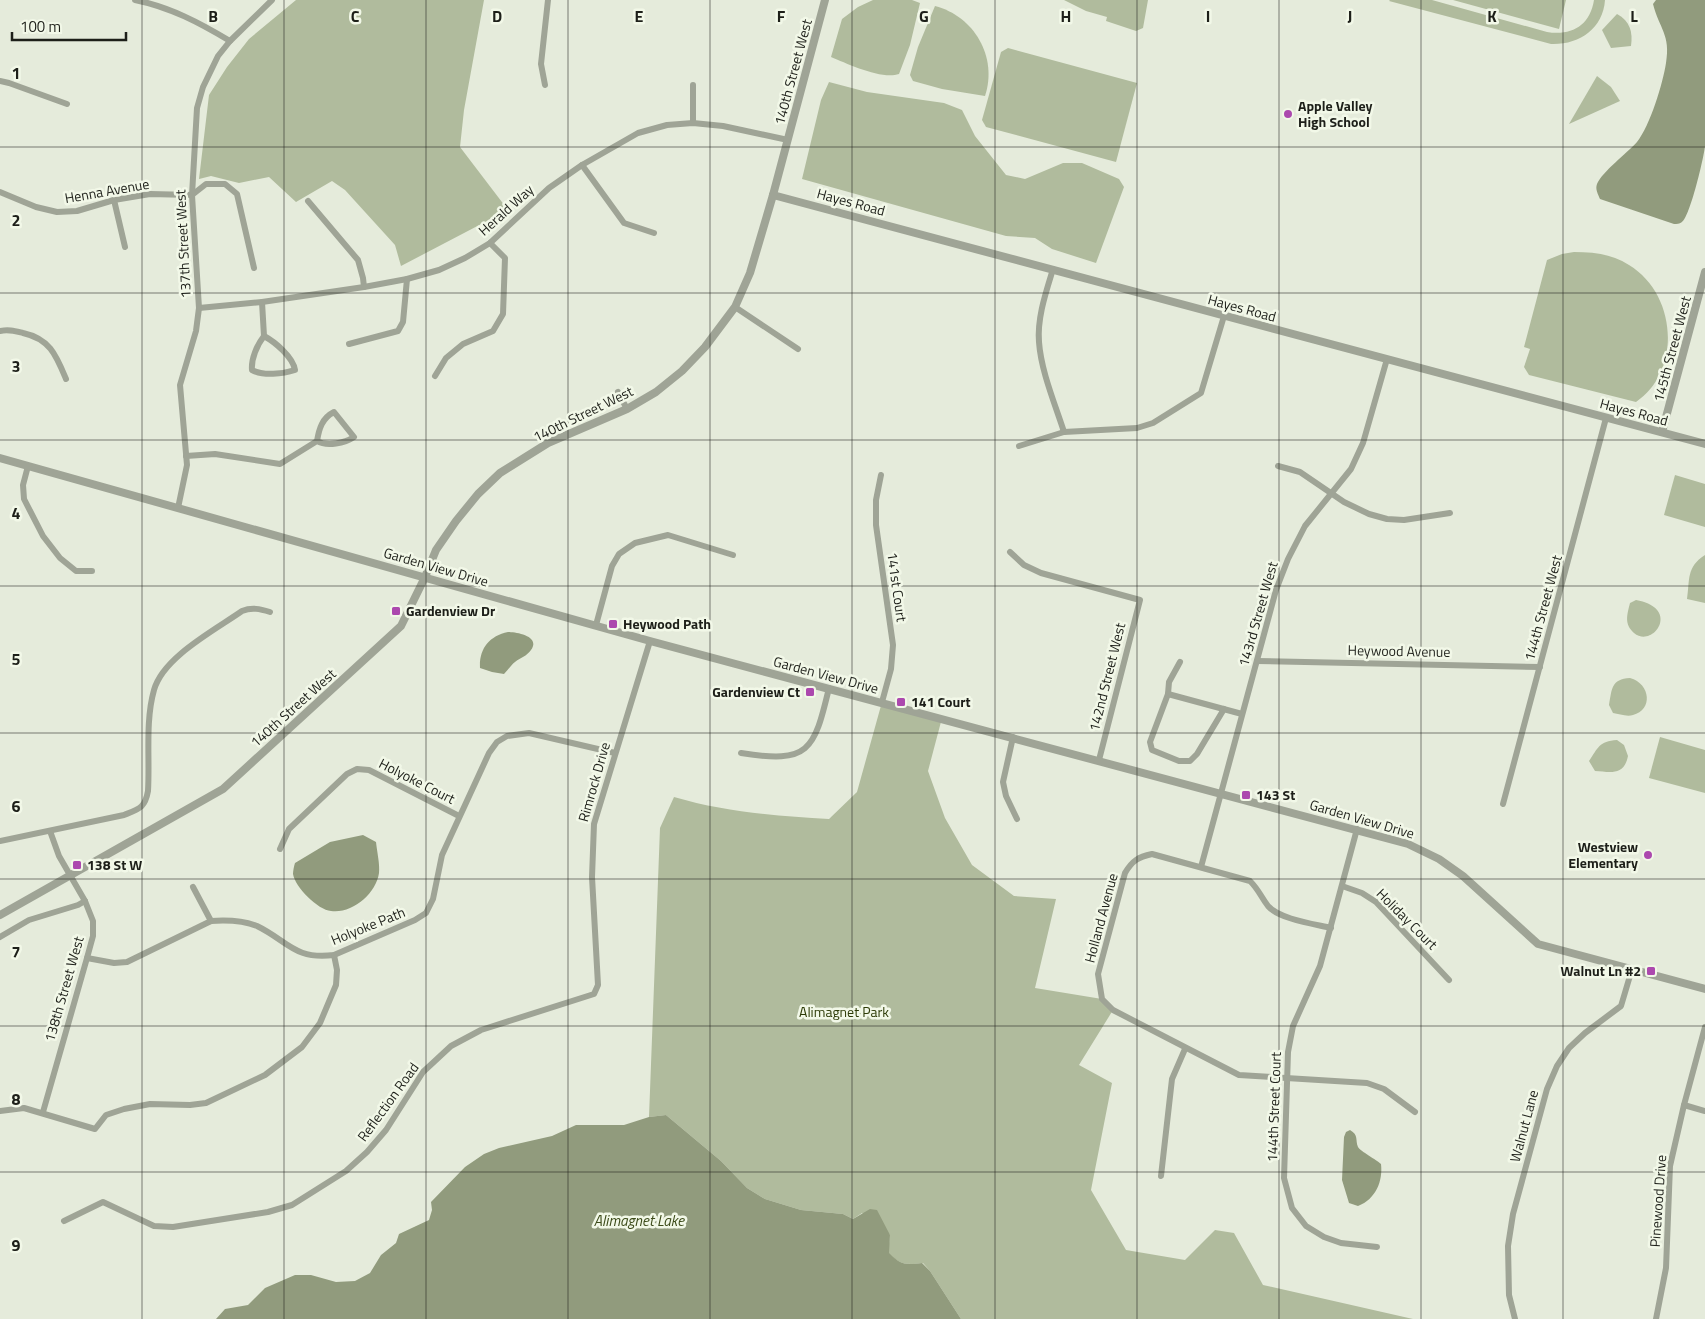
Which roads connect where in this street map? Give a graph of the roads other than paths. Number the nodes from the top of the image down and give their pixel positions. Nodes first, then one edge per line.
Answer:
1 (135, 0) edge
2 (272, 0) edge
3 (548, 0) edge
4 (825, 0) edge
5 (230, 41) junction
6 (0, 81) edge
7 (545, 85) dead end
8 (693, 86) dead end
9 (68, 104) dead end
10 (693, 123) junction
11 (788, 140) junction
12 (582, 165) junction
13 (0, 192) edge
14 (774, 194) junction
15 (192, 195) junction
16 (114, 200) junction
17 (308, 201) dead end
18 (654, 232) dead end
19 (490, 243) junction
20 (125, 247) dead end
21 (254, 268) dead end
22 (1053, 269) junction
23 (1705, 272) edge
24 (408, 279) junction
25 (364, 287) junction
26 (262, 302) junction
27 (735, 307) junction
28 (199, 308) junction
29 (1224, 316) junction
30 (0, 330) edge
31 (264, 336) junction
32 (349, 344) dead end
33 (798, 349) dead end
34 (1387, 359) junction
35 (435, 376) dead end
36 (66, 379) dead end
37 (618, 392) dead end
38 (627, 409) junction
39 (1606, 418) junction
40 (1064, 432) junction
41 (1662, 432) junction
42 (317, 441) junction
43 (1705, 444) edge
44 (1019, 446) dead end
45 (186, 456) junction
46 (0, 458) edge
47 (28, 466) junction
48 (1278, 466) dead end
49 (881, 475) dead end
50 (1331, 494) junction
51 (178, 508) junction
52 (1450, 513) dead end
53 (1010, 552) dead end
54 (733, 555) dead end
55 (92, 571) dead end
56 (425, 577) junction
57 (270, 612) dead end
58 (596, 626) junction
59 (650, 641) junction
60 (1257, 661) junction
61 (1180, 662) dead end
62 (1540, 667) junction
63 (829, 688) junction
64 (1168, 694) junction
65 (882, 702) junction
66 (1224, 709) junction
67 (1242, 714) junction
68 (1013, 738) junction
69 (615, 753) junction
70 (741, 753) dead end
71 (1099, 760) junction
72 (1222, 793) junction
73 (1504, 804) dead end
74 (460, 816) junction
75 (1017, 819) dead end
76 (1357, 829) junction
77 (50, 831) junction
78 (0, 841) edge
79 (280, 849) dead end
80 (1201, 867) junction
81 (70, 875) junction
82 (1342, 886) junction
83 (193, 887) dead end
84 (85, 902) junction
85 (0, 915) edge
86 (211, 921) junction
87 (1331, 928) junction
88 (0, 937) edge
89 (334, 955) junction
90 (87, 958) junction
91 (1632, 969) junction
92 (1448, 980) dead end
93 (1705, 989) edge
94 (594, 994) joint
95 (1705, 1028) edge
96 (1185, 1048) junction
97 (1286, 1079) junction
98 (1684, 1105) junction
99 (0, 1111) edge
100 (1705, 1111) edge
101 (42, 1112) junction
102 (1415, 1112) dead end
103 (1161, 1176) dead end
104 (64, 1221) dead end
105 (1377, 1247) dead end
106 (1515, 1319) edge
107 (1656, 1319) edge

1 - 5 street
2 - 5 street, 137th Street West
3 - 7 street
4 - 11 street, 140th Street West
5 - 15 street, 137th Street West
6 - 9 street
8 - 10 street
10 - 11 street, Herald Way
10 - 12 street, Herald Way
11 - 14 street, 140th Street West
12 - 18 street
12 - 19 street, Herald Way
13 - 16 street, Henna Avenue
14 - 22 street, Hayes Road
14 - 27 street, 140th Street West
15 - 16 street, Henna Avenue
15 - 21 street
15 - 28 street, 137th Street West
16 - 20 street
17 - 25 street
19 - 24 street, Herald Way
19 - 35 street
22 - 29 street, Hayes Road
22 - 40 street
23 - 41 street, 145th Street West
24 - 25 street, Herald Way
24 - 32 street
25 - 26 street, Herald Way
26 - 28 street, Herald Way
26 - 31 street
27 - 33 street
27 - 38 street, 140th Street West
28 - 45 street, 137th Street West
29 - 34 street, Hayes Road
29 - 40 street
30 - 36 street
31 - 31 street
34 - 39 street, Hayes Road
34 - 50 street, 143rd Street West
37 - 38 street
38 - 56 street, 140th Street West
39 - 41 street, Hayes Road
39 - 62 street, 144th Street West
40 - 44 street
41 - 43 street, Hayes Road
42 - 42 street
42 - 45 street
45 - 51 street, 137th Street West
46 - 47 street, Garden View Drive
47 - 51 street, Garden View Drive
47 - 55 street
48 - 50 street
49 - 65 street, 141st Court
50 - 52 street
50 - 60 street, 143rd Street West
51 - 56 street, Garden View Drive
53 - 71 street, 142nd Street West
54 - 58 street
56 - 58 street, Garden View Drive
56 - 81 street, 140th Street West
57 - 77 street
58 - 59 street, Garden View Drive
59 - 63 street, Garden View Drive
59 - 69 street, Rimrock Drive
60 - 62 street, Heywood Avenue
60 - 67 street, 143rd Street West
61 - 64 street
62 - 73 street, 144th Street West
63 - 65 street, Garden View Drive
63 - 70 street
64 - 66 street
64 - 66 street
65 - 68 street, Garden View Drive
66 - 67 street
67 - 72 street, 143rd Street West
68 - 71 street, Garden View Drive
68 - 75 street
69 - 74 street, Holyoke Path
69 - 94 street, Rimrock Drive
71 - 72 street, Garden View Drive
72 - 76 street, Garden View Drive
72 - 80 street, 143rd Street West
74 - 79 street, Holyoke Court
74 - 89 street, Holyoke Path
76 - 82 street, 144th Street Court
76 - 91 street, Garden View Drive
77 - 78 street
77 - 81 street, 138th Street West
80 - 87 street, Holland Avenue
80 - 96 street, Holland Avenue
81 - 84 street, 138th Street West
81 - 85 street, 140th Street West
82 - 87 street, 144th Street Court
82 - 92 street, Holiday Court
83 - 86 street
84 - 88 street
84 - 90 street, 138th Street West
86 - 89 street, Holyoke Path
86 - 90 street, Holyoke Path
87 - 97 street, 144th Street Court
89 - 101 street
90 - 101 street, 138th Street West
91 - 93 street, Garden View Drive
91 - 106 street, Walnut Lane
94 - 104 street, Reflection Road
95 - 98 street, Pinewood Drive
96 - 97 street, Holland Avenue
96 - 103 street
97 - 102 street, Holland Avenue
97 - 105 street, 144th Street Court
98 - 100 street
98 - 107 street, Pinewood Drive
99 - 101 street

